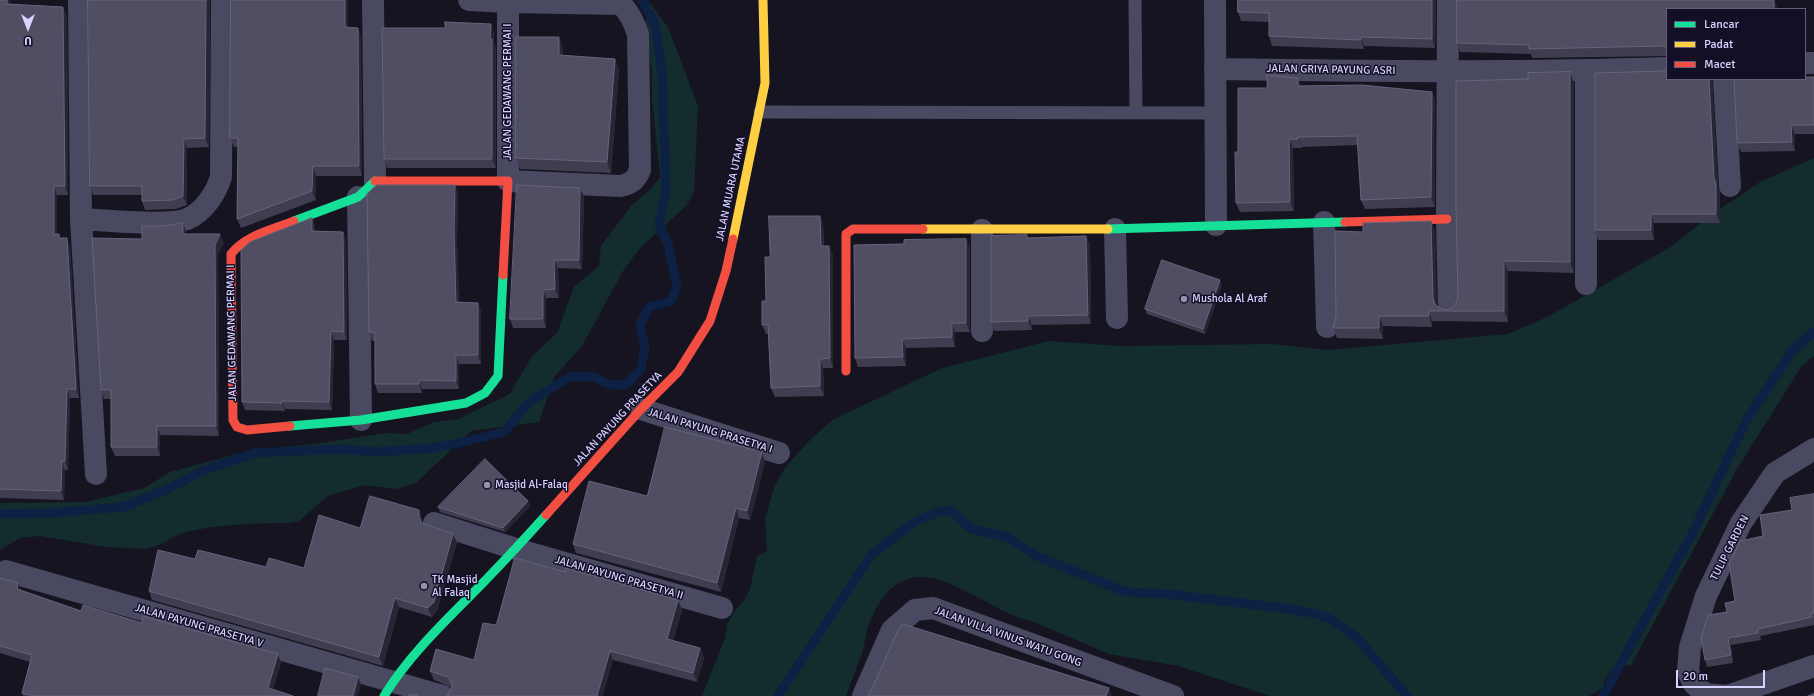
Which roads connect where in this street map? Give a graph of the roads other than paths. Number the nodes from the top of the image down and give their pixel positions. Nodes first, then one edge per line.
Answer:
1 (79, 0) edge
2 (222, 0) edge
3 (373, 0) edge
4 (469, 0) edge
5 (1135, 0) edge
6 (1215, 0) edge
7 (1448, 0) edge
8 (508, 2) junction
9 (612, 2) edge
10 (760, 5) edge
11 (1666, 68) edge
12 (1215, 69) junction
13 (1586, 71) junction
14 (1448, 72) junction
15 (1724, 80) edge
16 (760, 112) junction
17 (1136, 113) junction
18 (1215, 113) junction
19 (508, 181) junction
20 (375, 182) junction
21 (1730, 186) dead end
22 (358, 197) junction
23 (81, 219) junction
24 (1447, 219) junction
25 (1324, 222) junction
26 (1216, 225) junction
27 (1114, 229) junction
28 (982, 230) junction
29 (1586, 284) dead end
30 (1449, 308) edge
31 (1116, 318) dead end
32 (1327, 327) dead end
33 (982, 331) dead end
34 (846, 371) dead end
35 (678, 372) joint
36 (642, 409) junction
37 (361, 420) junction
38 (1814, 449) edge
39 (779, 453) dead end
40 (96, 474) dead end
41 (434, 523) dead end
42 (516, 549) junction
43 (6, 571) dead end
44 (722, 608) dead end
45 (1814, 666) edge
46 (388, 688) edge
47 (1149, 692) edge
48 (443, 696) edge
49 (863, 696) edge
50 (1173, 696) edge
51 (1728, 696) edge

1 - 23 street
2 - 23 street
3 - 20 street
4 - 8 street
5 - 17 lane
6 - 12 street
7 - 14 street
8 - 9 street
8 - 19 street, JALAN GEDAWANG PERMAI I
9 - 19 street
10 - 16 street, JALAN MUARA UTAMA
11 - 13 street, JALAN GRIYA PAYUNG ASRI
12 - 14 street, JALAN GRIYA PAYUNG ASRI
12 - 18 street
13 - 14 street, JALAN GRIYA PAYUNG ASRI
13 - 29 street
14 - 24 street
15 - 21 street
16 - 17 lane
16 - 35 street, JALAN MUARA UTAMA
17 - 18 lane
18 - 26 street
19 - 20 street
19 - 37 street, JALAN GEDAWANG PERMAI I
20 - 22 street, JALAN GEDAWANG PERMAI I
22 - 37 street
22 - 37 street, JALAN GEDAWANG PERMAI I
23 - 40 street
24 - 25 street
24 - 30 street
25 - 26 street
25 - 32 street
26 - 27 street
27 - 28 street
27 - 31 street
28 - 33 street
28 - 34 street
35 - 36 street, JALAN PAYUNG PRASETYA
36 - 39 street, JALAN PAYUNG PRASETYA I
36 - 42 street, JALAN PAYUNG PRASETYA
38 - 51 street, TULIP GARDEN
41 - 42 street, JALAN PAYUNG PRASETYA II
42 - 44 street, JALAN PAYUNG PRASETYA II
42 - 46 street, JALAN PAYUNG PRASETYA
43 - 46 street, JALAN PAYUNG PRASETYA V
45 - 51 street
46 - 48 street, JALAN PAYUNG PRASETYA V
47 - 49 street, JALAN VILLA VINUS WATU GONG
47 - 50 street, JALAN VILLA VINUS WATU GONG

